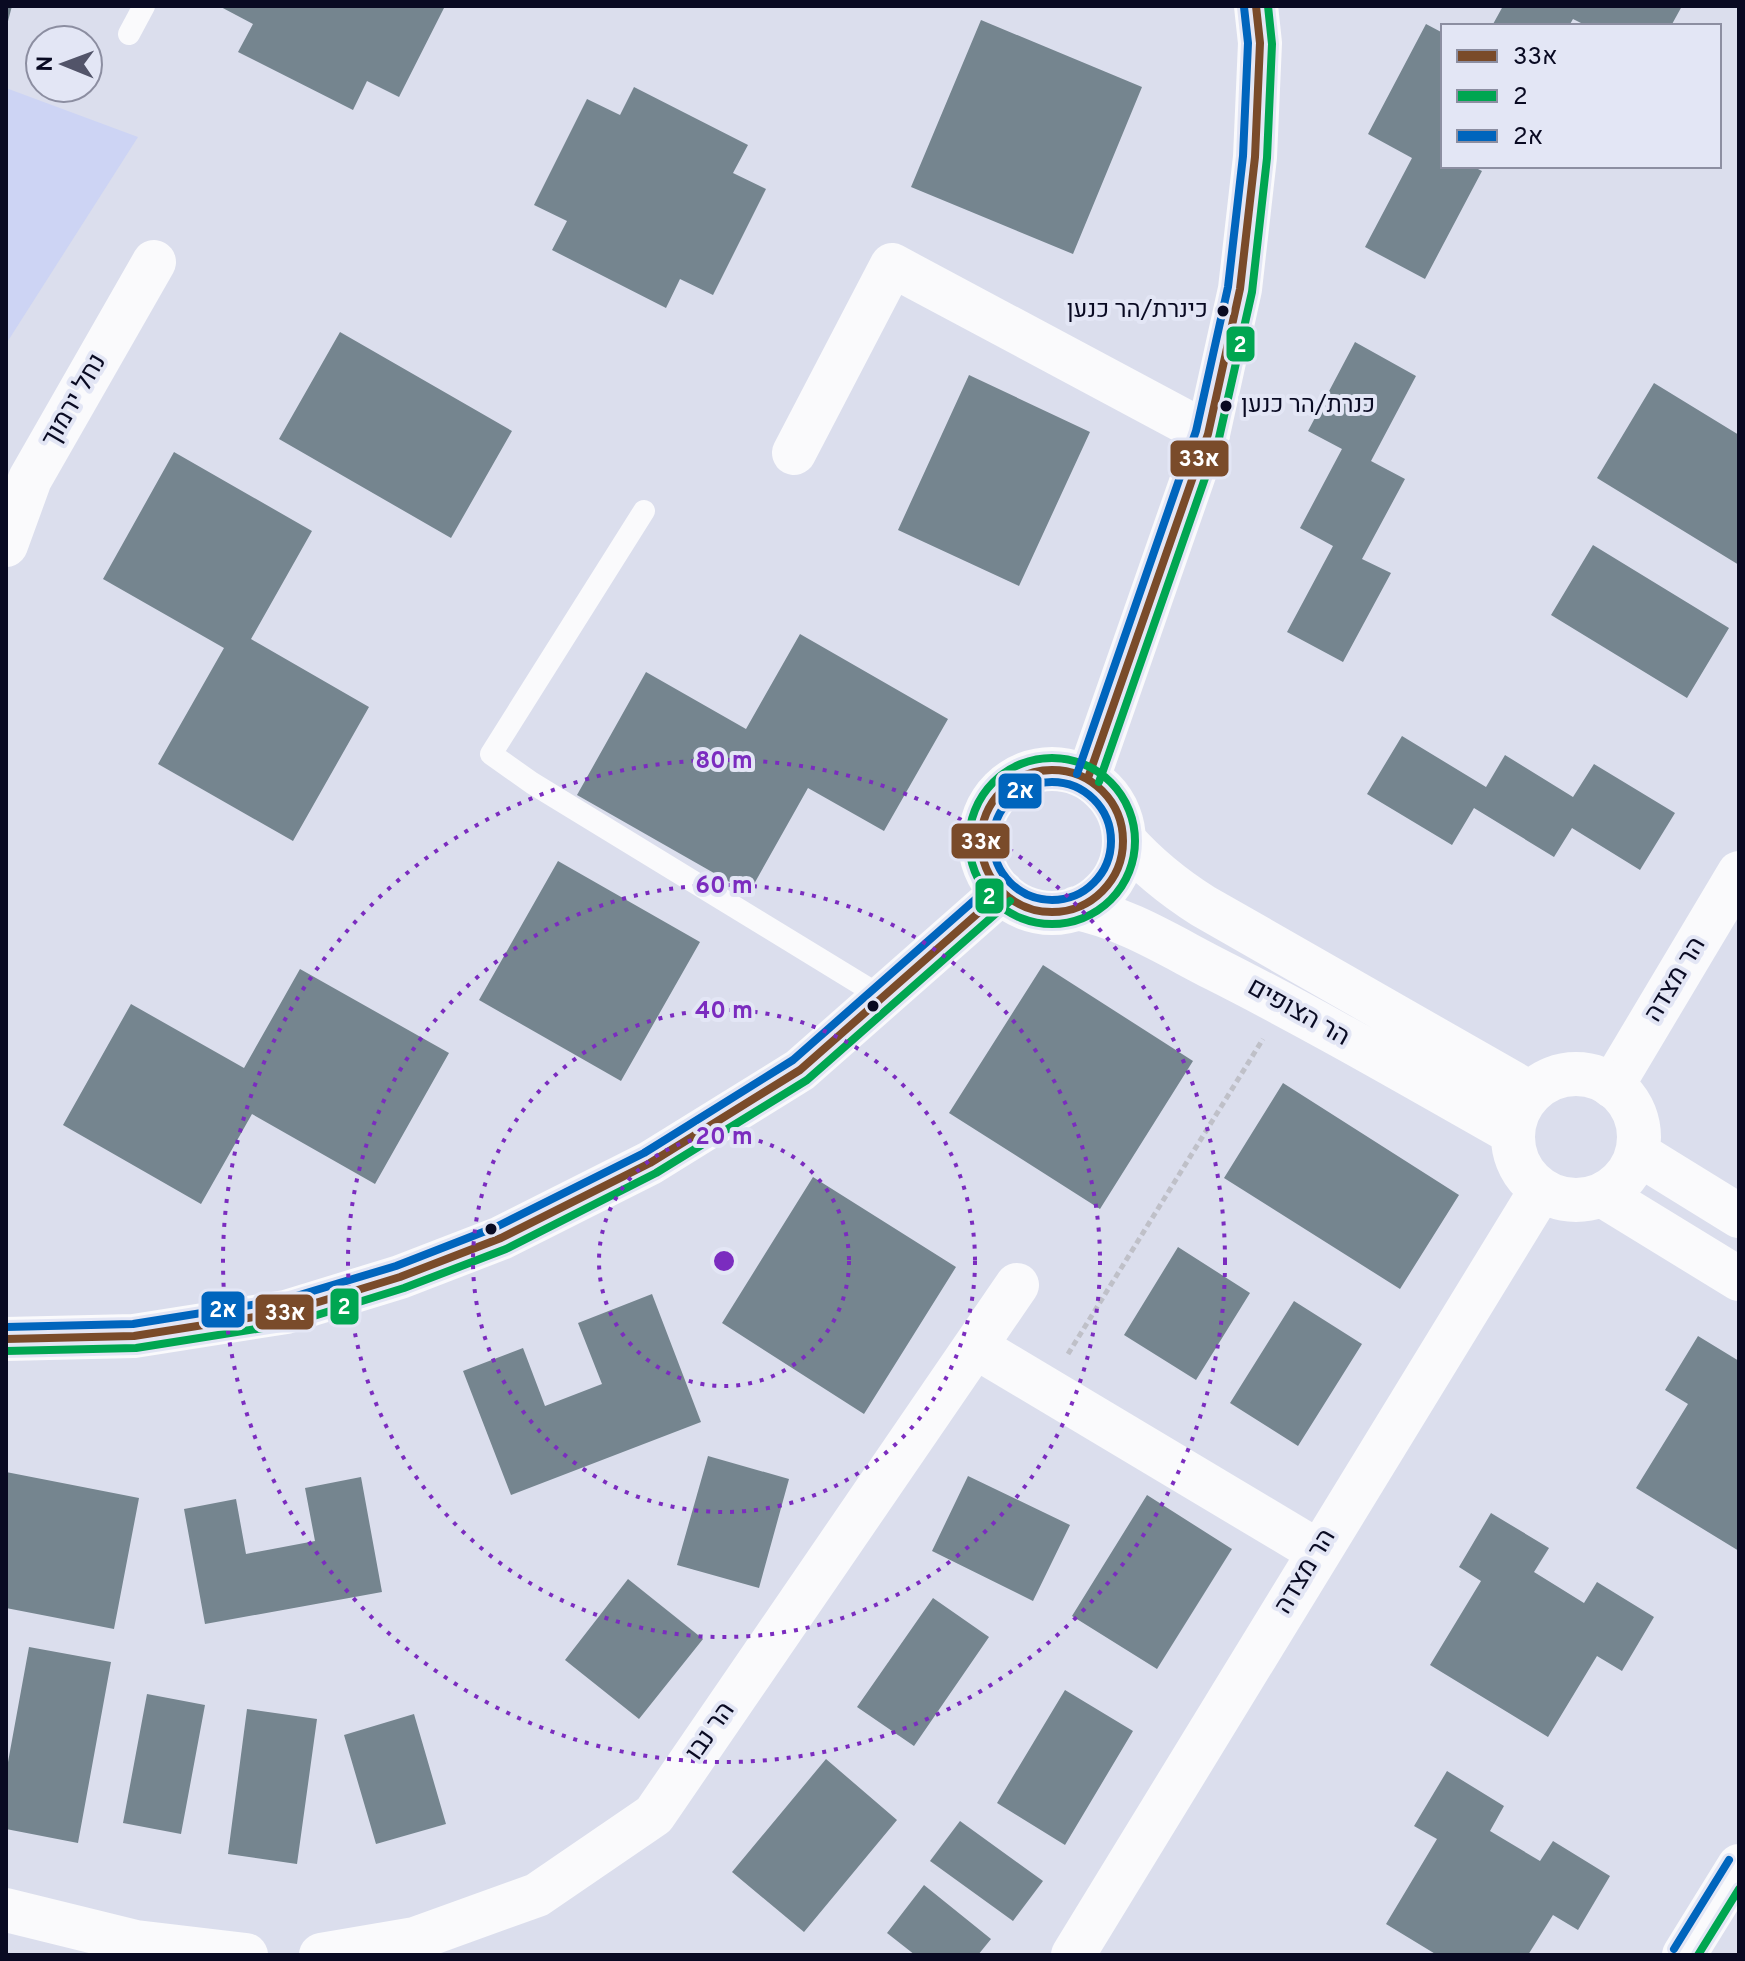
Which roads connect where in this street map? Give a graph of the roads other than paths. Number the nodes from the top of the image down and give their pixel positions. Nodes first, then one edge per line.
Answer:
1 (144, 6) edge
2 (1256, 6) edge
3 (129, 34) dead end
4 (154, 262) dead end
5 (1208, 434) junction
6 (794, 453) dead end
7 (644, 511) dead end
8 (6, 545) edge
9 (1088, 778) junction
10 (1124, 840) junction
11 (1739, 873) edge
12 (1002, 892) junction
13 (1076, 908) junction
14 (882, 997) junction
15 (1612, 1086) junction
16 (1530, 1093) junction
17 (1513, 1133) junction
18 (1637, 1153) junction
19 (1541, 1190) junction
20 (1602, 1195) junction
21 (1739, 1216) edge
22 (1739, 1279) edge
23 (1017, 1285) dead end
24 (6, 1339) edge
25 (976, 1347) junction
26 (1319, 1552) junction
27 (1739, 1866) edge
28 (6, 1910) edge
29 (246, 1955) edge
30 (321, 1955) edge
31 (1073, 1955) edge
32 (1684, 1955) edge

1 - 3 lane
2 - 5 street
4 - 8 street, נחל ירמוך
5 - 6 street
5 - 9 street
7 - 14 lane
9 - 10 street
9 - 12 street
10 - 13 street
10 - 16 street, הר הצופים
11 - 15 street, הר מצדה
12 - 13 street
12 - 14 street
13 - 17 street, הר הצופים
14 - 24 street
15 - 16 street
15 - 18 street
16 - 17 street
17 - 19 street
18 - 20 street
18 - 21 street
19 - 20 street
19 - 26 street, הר מצדה
20 - 22 street
23 - 25 street, הר נבו
25 - 26 street
25 - 30 street, הר נבו
26 - 31 street, הר מצדה
27 - 32 street
28 - 29 street

